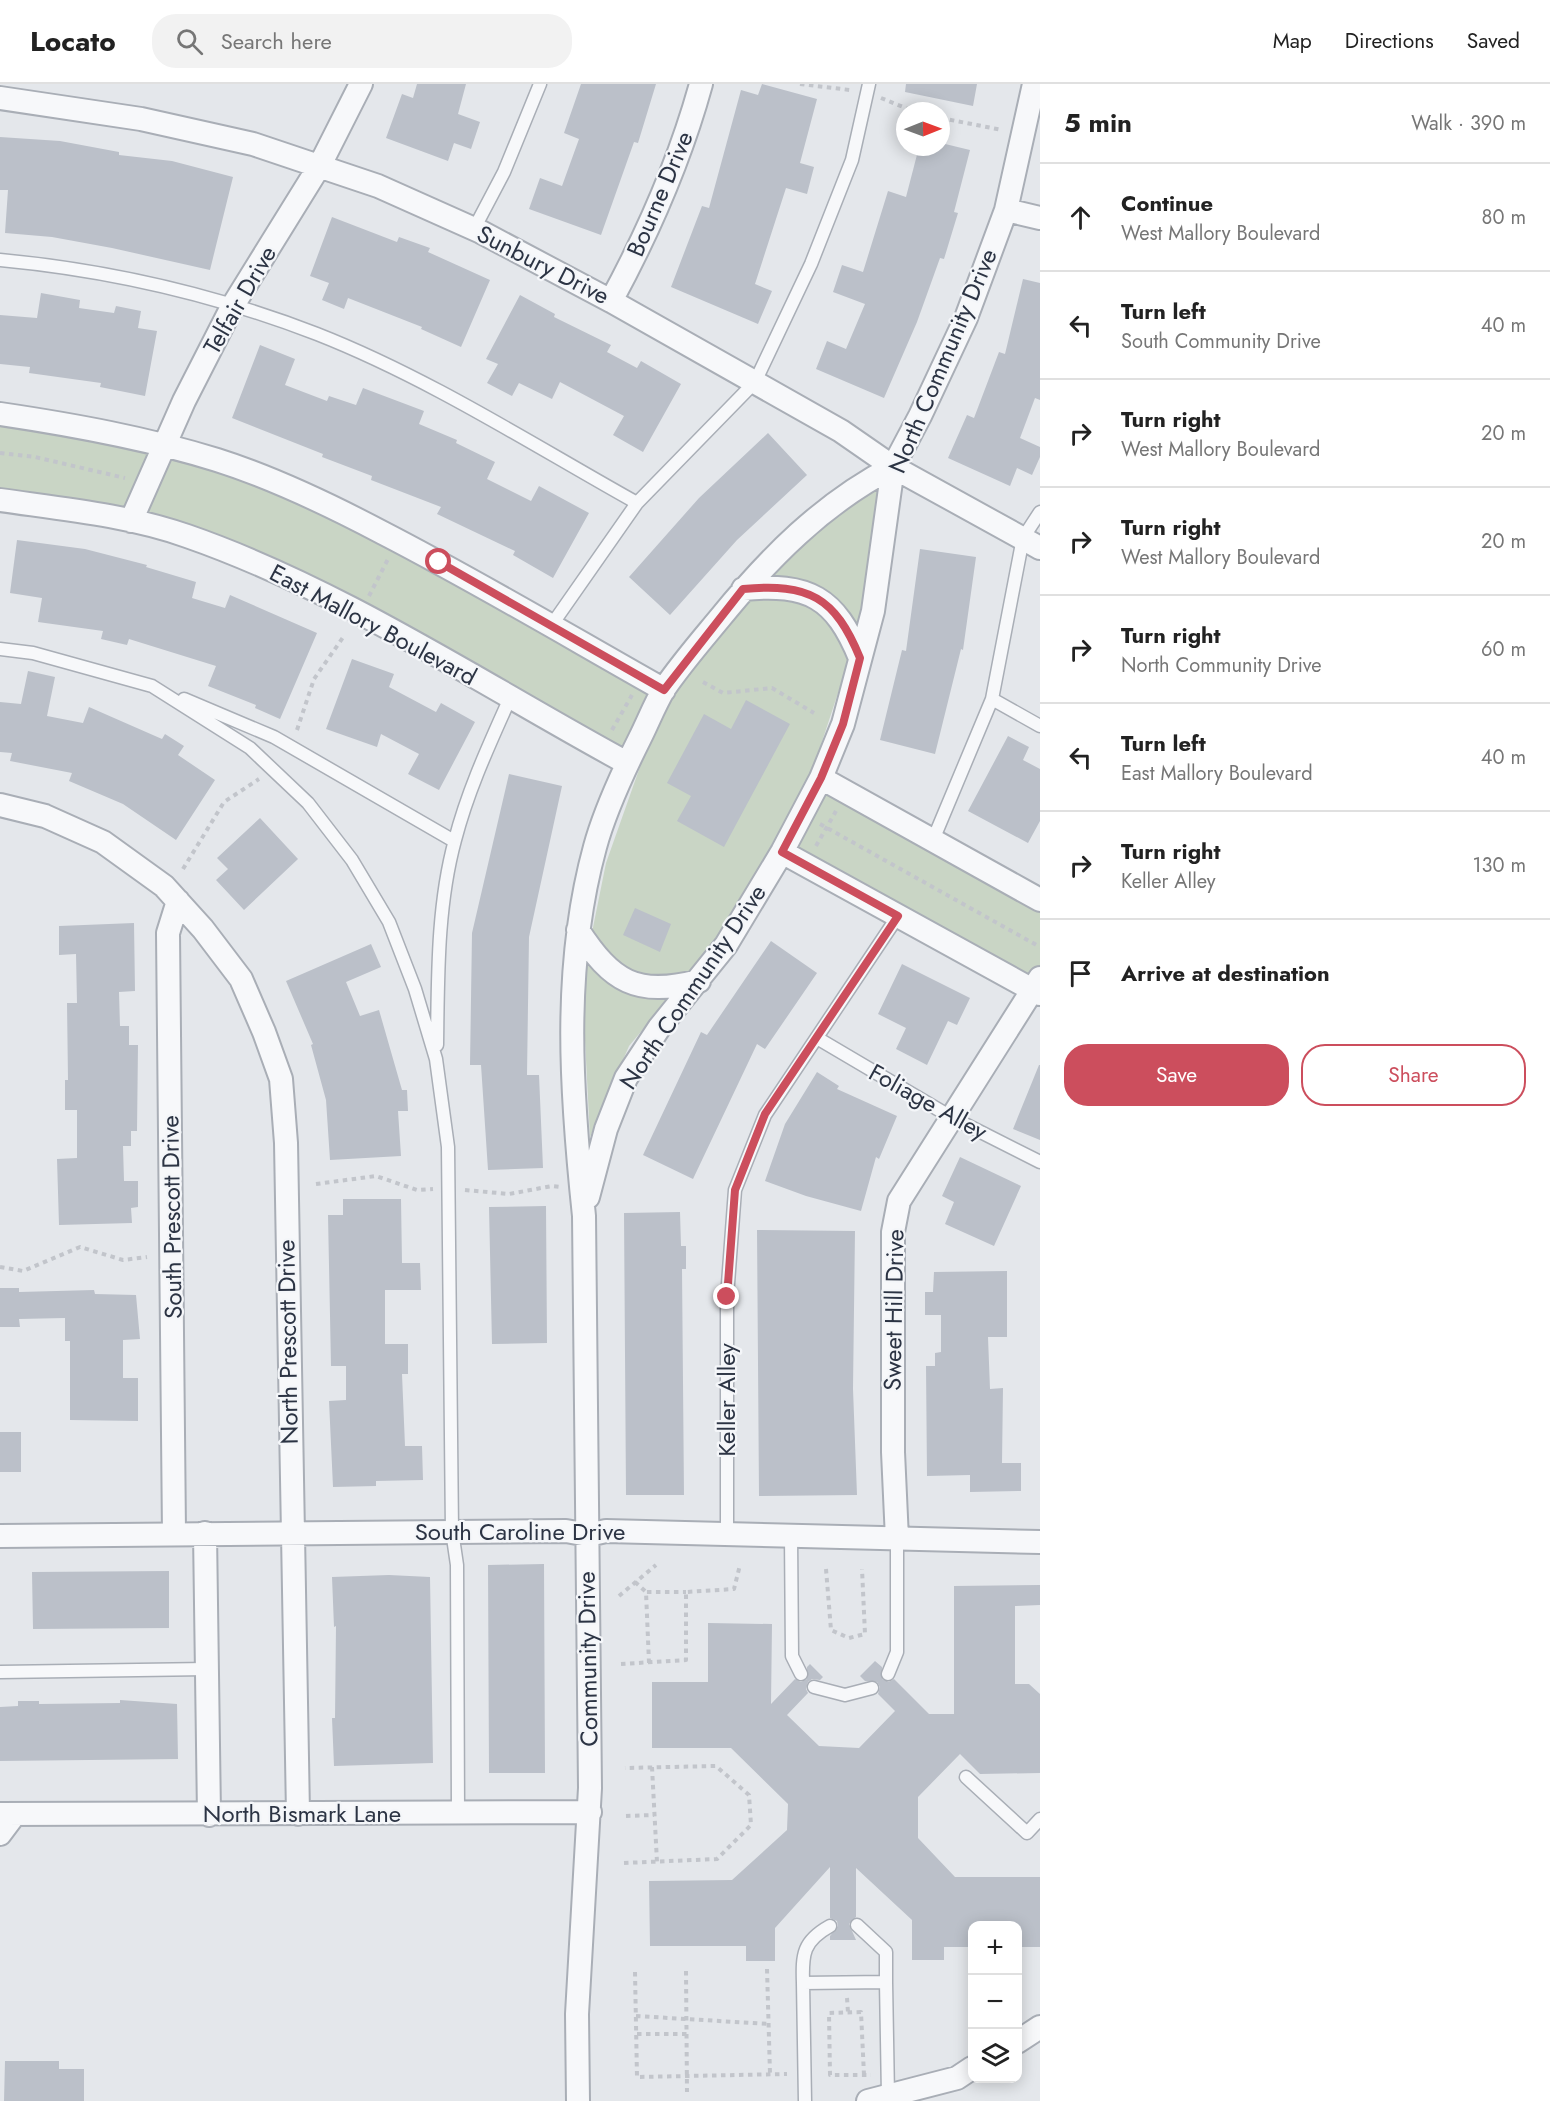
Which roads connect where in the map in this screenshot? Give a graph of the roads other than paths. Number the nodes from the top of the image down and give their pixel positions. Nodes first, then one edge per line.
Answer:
1 (361, 84) edge
2 (540, 84) edge
3 (701, 84) edge
4 (869, 84) edge
5 (1034, 84) edge
6 (0, 98) edge
7 (320, 165) junction
8 (1006, 210) junction
9 (1040, 218) edge
10 (474, 229) junction
11 (0, 260) edge
12 (611, 301) junction
13 (232, 307) junction
14 (755, 382) junction
15 (0, 414) edge
16 (164, 445) junction
17 (892, 467) junction
18 (0, 500) edge
19 (638, 503) junction
20 (1040, 512) edge
21 (131, 521) junction
22 (1032, 543) edge
23 (743, 589) junction
24 (551, 626) junction
25 (0, 649) edge
26 (860, 658) junction
27 (152, 686) junction
28 (664, 690) junction
29 (510, 698) junction
30 (992, 699) junction
31 (1040, 726) edge
32 (627, 763) junction
33 (821, 778) junction
34 (0, 806) edge
35 (933, 840) junction
36 (454, 841) junction
37 (782, 852) junction
38 (1040, 900) edge
39 (178, 901) junction
40 (898, 916) junction
41 (578, 930) junction
42 (699, 981) junction
43 (1038, 987) edge
44 (817, 1038) junction
45 (436, 1059) junction
46 (951, 1117) junction
47 (1040, 1162) edge
48 (584, 1216) junction
49 (452, 1531) junction
50 (291, 1532) junction
51 (174, 1533) junction
52 (205, 1533) junction
53 (588, 1534) junction
54 (727, 1534) junction
55 (0, 1536) edge
56 (791, 1536) junction
57 (897, 1539) junction
58 (1040, 1542) edge
59 (207, 1669) junction
60 (0, 1672) edge
61 (801, 1674) dead end
62 (888, 1674) dead end
63 (814, 1687) dead end
64 (872, 1688) dead end
65 (966, 1777) dead end
66 (590, 1812) junction
67 (458, 1813) junction
68 (7, 1814) edge
69 (298, 1814) junction
70 (209, 1815) junction
71 (1040, 1819) edge
72 (0, 1834) edge
73 (856, 1925) dead end
74 (830, 1926) dead end
75 (886, 1982) junction
76 (803, 1983) junction
77 (1040, 2027) edge
78 (1022, 2039) edge
79 (968, 2071) edge
80 (878, 2099) edge
81 (578, 2101) edge
82 (805, 2101) edge

1 - 7 street, Telfair Drive
2 - 10 lane
3 - 12 street, Bourne Drive
4 - 14 lane
5 - 8 street, North Community Drive
6 - 7 street, Sunbury Drive
7 - 10 street, Sunbury Drive
7 - 13 street, Telfair Drive
8 - 9 street
8 - 17 street, North Community Drive
10 - 12 street, Sunbury Drive
11 - 13 lane
12 - 14 street, Sunbury Drive
13 - 16 street, Telfair Drive
13 - 19 lane
14 - 17 street, Sunbury Drive
14 - 19 lane
15 - 16 street
16 - 21 street, Telfair Drive
16 - 24 street
17 - 22 street, Sunbury Drive
17 - 23 street
17 - 26 street, North Community Drive
18 - 21 street, East Mallory Boulevard
19 - 24 lane
20 - 22 lane
21 - 29 street, East Mallory Boulevard
22 - 30 lane
23 - 26 street
23 - 28 street
24 - 28 street
25 - 27 lane
26 - 33 street, North Community Drive
27 - 36 lane
27 - 45 lane
28 - 32 street
29 - 32 street, East Mallory Boulevard
29 - 36 lane
30 - 31 lane
30 - 35 lane
32 - 41 street
33 - 35 street
33 - 37 street, North Community Drive
34 - 39 street, North Prescott Drive
35 - 38 street
36 - 45 lane
37 - 40 street
37 - 42 street, North Community Drive
39 - 50 street, North Prescott Drive
39 - 51 street, South Prescott Drive
40 - 43 street
40 - 44 lane, Keller Alley
41 - 42 street
41 - 48 street
42 - 48 street, North Community Drive
43 - 46 street, Sweet Hill Drive
44 - 46 lane, Foliage Alley
44 - 54 lane, Keller Alley
45 - 49 lane
46 - 47 lane, Foliage Alley
46 - 57 street, Sweet Hill Drive
48 - 53 street, Community Drive
49 - 50 street, South Caroline Drive
49 - 53 street, South Caroline Drive
49 - 67 lane
50 - 52 street, South Caroline Drive
50 - 69 street, North Prescott Drive
51 - 52 street, South Caroline Drive
51 - 55 street, South Caroline Drive
52 - 59 street
53 - 54 street, South Caroline Drive
53 - 66 street, Community Drive
54 - 56 street, South Caroline Drive
56 - 57 street, South Caroline Drive
56 - 61 lane
57 - 58 street, South Caroline Drive
57 - 62 lane
59 - 60 lane
59 - 70 street
63 - 64 lane
65 - 71 lane
66 - 67 street, North Bismark Lane
66 - 81 street, Community Drive
67 - 69 street, North Bismark Lane
68 - 70 street, North Bismark Lane
68 - 72 street, North Bismark Lane
69 - 70 street, North Bismark Lane
73 - 75 lane
74 - 76 lane
75 - 76 lane
75 - 80 lane
76 - 82 lane
77 - 78 street
79 - 80 street

